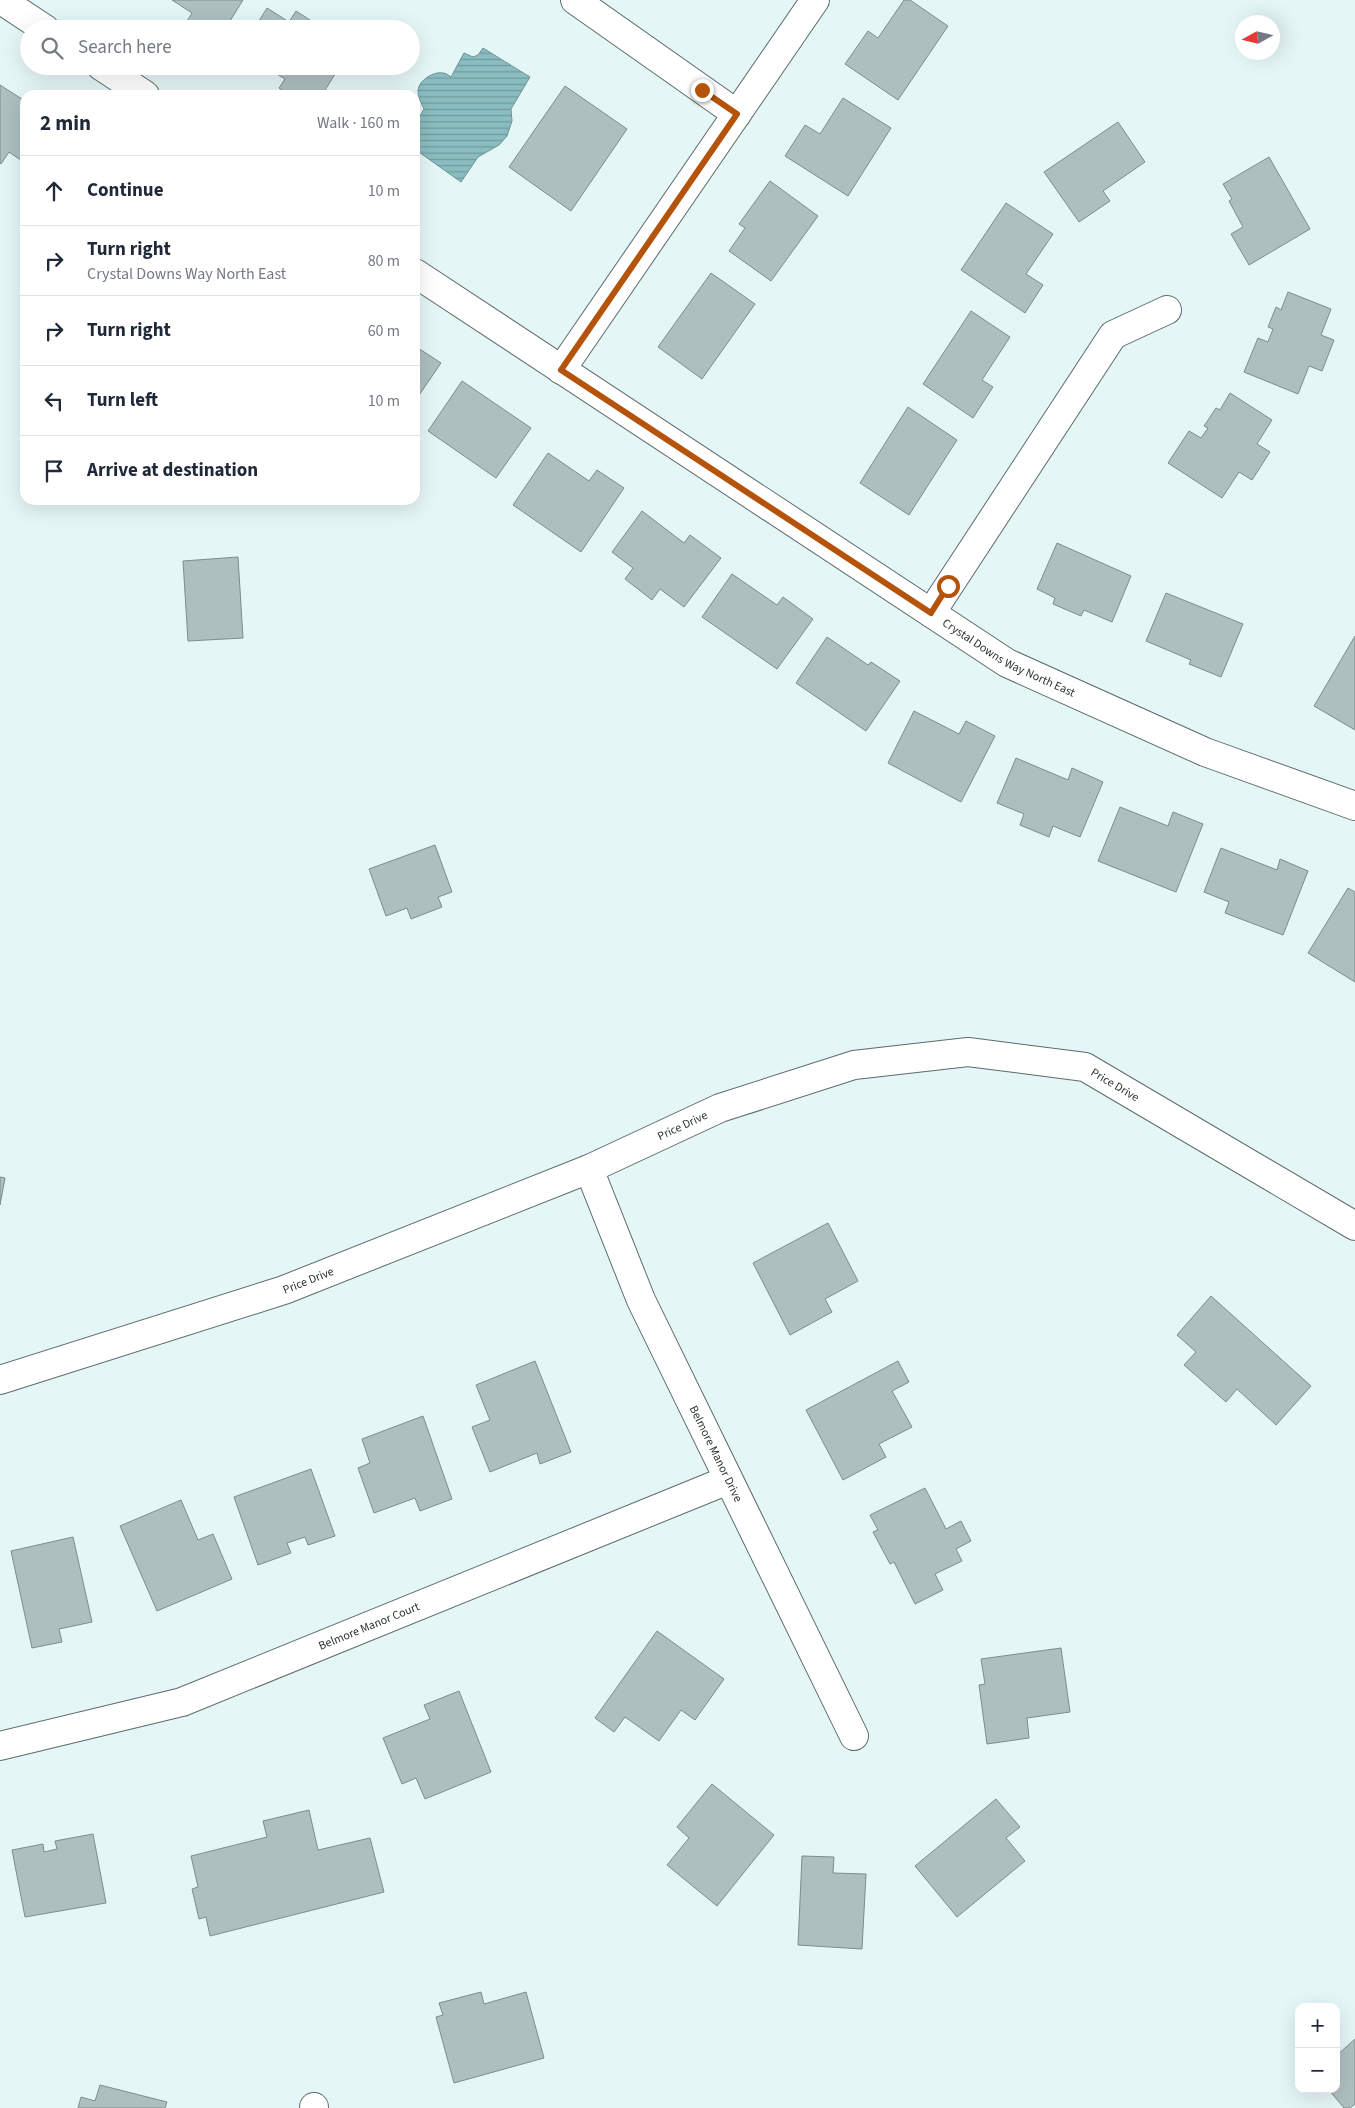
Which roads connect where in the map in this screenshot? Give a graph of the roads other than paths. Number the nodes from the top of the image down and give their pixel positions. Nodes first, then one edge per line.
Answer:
1 (1, 0) edge
2 (576, 0) edge
3 (815, 0) edge
4 (31, 20) edge
5 (115, 75) edge
6 (137, 90) edge
7 (737, 114) junction
8 (420, 276) edge
9 (1167, 310) dead end
10 (561, 370) junction
11 (931, 613) junction
12 (1355, 806) edge
13 (590, 1169) junction
14 (1355, 1226) edge
15 (0, 1380) edge
16 (728, 1480) junction
17 (854, 1736) dead end
18 (0, 1746) edge

1 - 4 street
2 - 7 street
3 - 7 street
5 - 6 street
7 - 10 street
8 - 10 street, Crystal Downs Way North East
9 - 11 street
10 - 11 street, Crystal Downs Way North East
11 - 12 street, Crystal Downs Way North East
13 - 14 street, Price Drive
13 - 15 street, Price Drive
13 - 16 street, Belmore Manor Drive
16 - 17 street, Belmore Manor Drive
16 - 18 street, Belmore Manor Court

